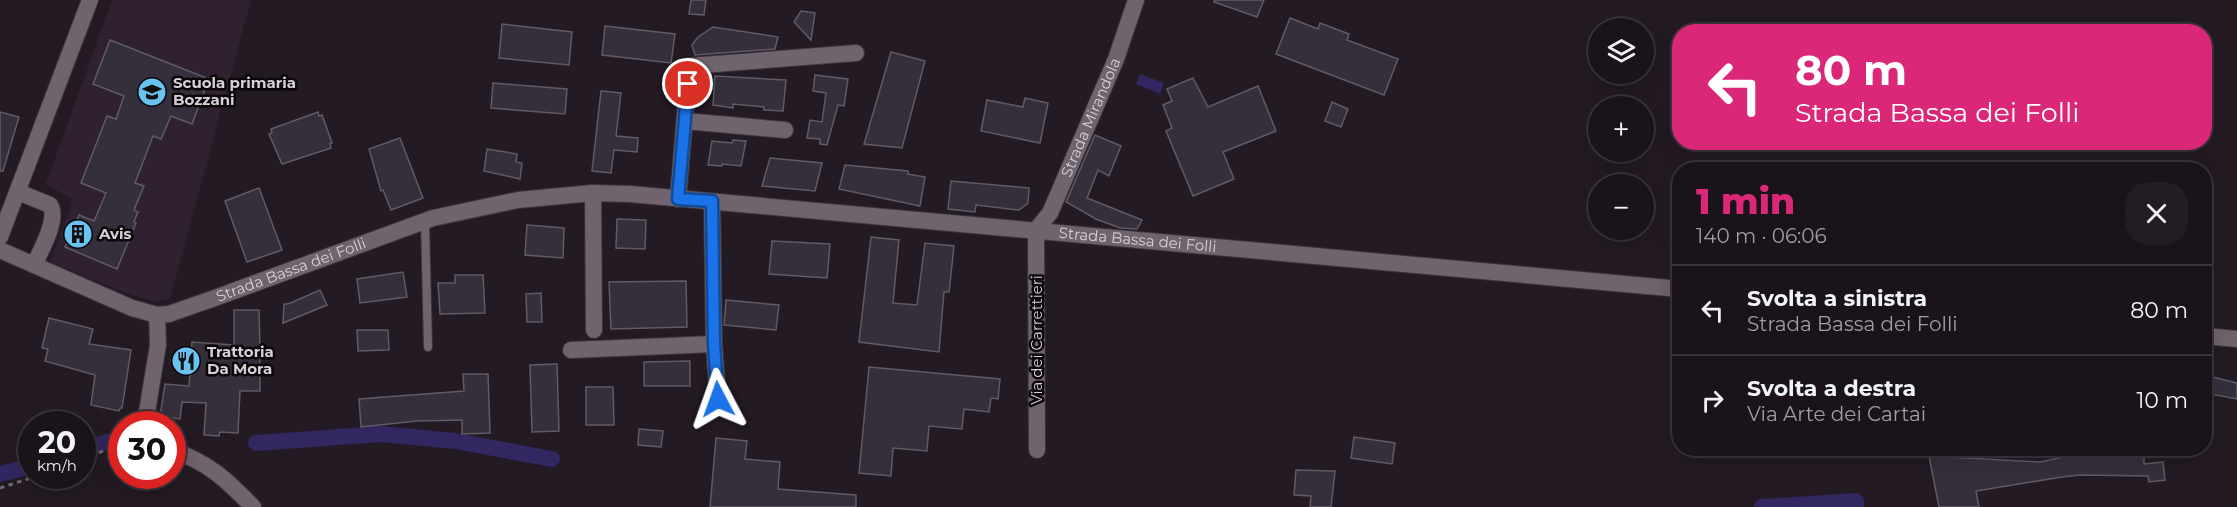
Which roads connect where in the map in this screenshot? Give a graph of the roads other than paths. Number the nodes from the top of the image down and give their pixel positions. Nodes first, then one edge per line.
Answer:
1 (90, 0) edge
2 (1136, 0) edge
3 (856, 53) dead end
4 (685, 121) junction
5 (785, 130) dead end
6 (18, 192) junction
7 (593, 193) junction
8 (678, 199) junction
9 (712, 201) junction
10 (424, 221) junction
11 (1036, 230) junction
12 (0, 237) edge
13 (0, 250) edge
14 (34, 265) junction
15 (1672, 288) edge
16 (157, 315) junction
17 (594, 330) dead end
18 (2212, 337) edge
19 (2237, 339) edge
20 (714, 344) junction
21 (428, 347) dead end
22 (571, 350) dead end
23 (718, 399) dead end
24 (147, 411) edge
25 (1037, 450) dead end
26 (186, 456) edge
27 (254, 507) edge

1 - 6 street
2 - 11 street, Strada Mirandola
3 - 4 street
4 - 5 street
4 - 8 street
6 - 12 street
6 - 14 street
7 - 8 street, Strada Bassa dei Folli
7 - 10 street, Strada Bassa dei Folli
7 - 17 street
8 - 9 street, Strada Bassa dei Folli
9 - 11 street, Strada Bassa dei Folli
9 - 20 street
10 - 16 street, Strada Bassa dei Folli
10 - 21 lane
11 - 15 street, Strada Bassa dei Folli
11 - 25 street, Via dei Carrettieri
13 - 14 street
14 - 16 street
16 - 24 street
18 - 19 street
20 - 22 street
20 - 23 street
26 - 27 street

